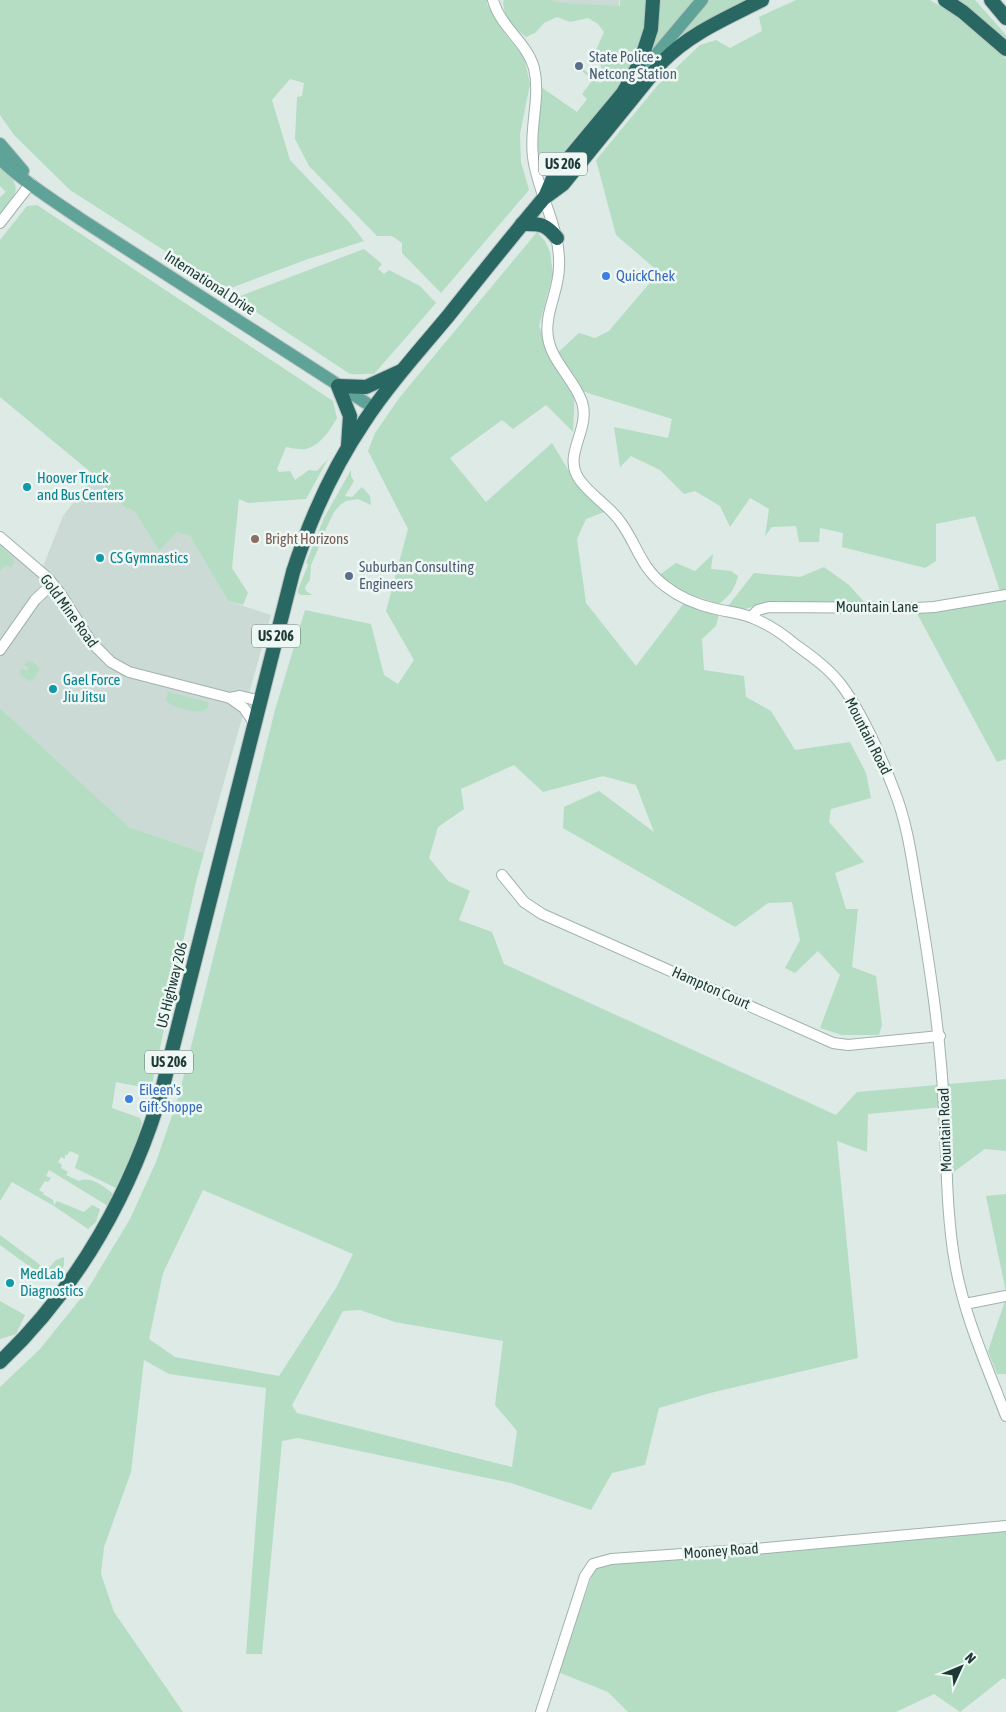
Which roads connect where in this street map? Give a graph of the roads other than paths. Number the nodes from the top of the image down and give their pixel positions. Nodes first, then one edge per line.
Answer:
1 (493, 0) edge
2 (653, 0) edge
3 (702, 0) edge
4 (762, 0) edge
5 (945, 0) edge
6 (991, 0) edge
7 (1006, 18) edge
8 (1006, 49) edge
9 (623, 93) junction
10 (0, 144) edge
11 (0, 159) edge
12 (31, 183) junction
13 (544, 198) junction
14 (0, 223) edge
15 (522, 224) junction
16 (556, 238) junction
17 (404, 370) junction
18 (338, 386) junction
19 (374, 408) junction
20 (348, 449) junction
21 (0, 537) edge
22 (52, 584) junction
23 (1006, 595) edge
24 (751, 617) junction
25 (0, 650) edge
26 (230, 698) junction
27 (260, 701) junction
28 (254, 723) junction
29 (502, 875) dead end
30 (940, 1036) junction
31 (1006, 1296) edge
32 (965, 1304) junction
33 (0, 1362) edge
34 (1006, 1416) edge
35 (1006, 1526) edge
36 (541, 1712) edge

1 - 13 street, Mountain Road
2 - 9 highway, US 206
3 - 9 main road
4 - 13 highway, US 206
5 - 8 highway
6 - 7 highway
9 - 13 highway, US 206
10 - 12 main road, International Drive
11 - 12 main road, International Drive
12 - 14 street
12 - 18 main road, International Drive
13 - 15 highway, US 206
13 - 16 street, Mountain Road
15 - 16 highway
15 - 17 highway, US 206
16 - 24 street, Mountain Road
17 - 18 highway
17 - 19 highway, US 206
18 - 19 main road, International Drive
18 - 20 highway
19 - 20 highway, US 206
20 - 27 highway, US 206
21 - 22 street, Gold Mine Road
22 - 25 street
22 - 26 street, Gold Mine Road
23 - 24 street, Mountain Lane
24 - 30 street, Mountain Road
26 - 27 street, Gold Mine Road
26 - 28 street, Gold Mine Road
27 - 28 highway, US 206
28 - 33 highway, US Highway 206 / US 206
29 - 30 street, Hampton Court
30 - 32 street, Mountain Road
31 - 32 street
32 - 34 street, Mountain Road
35 - 36 street, Mooney Road

